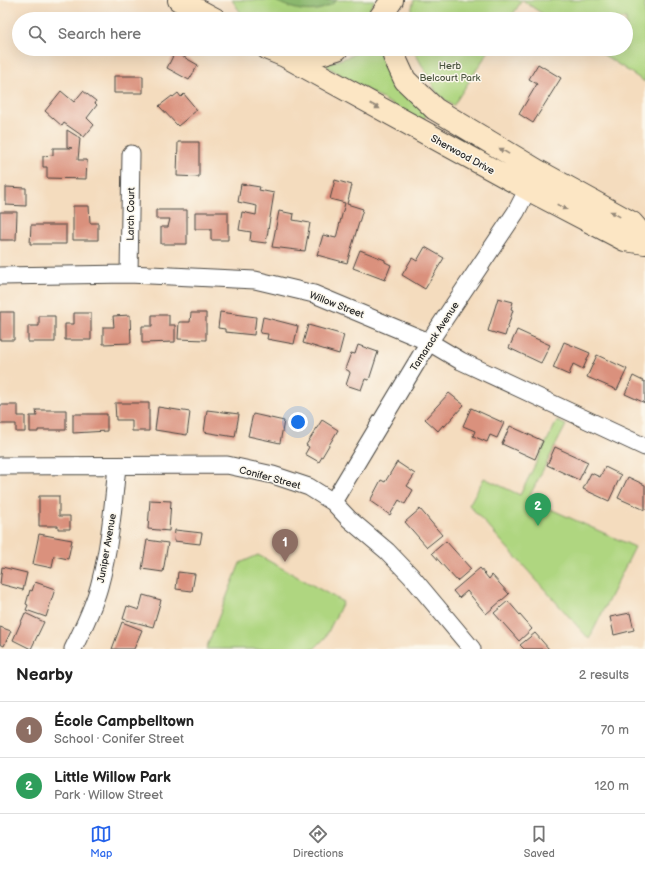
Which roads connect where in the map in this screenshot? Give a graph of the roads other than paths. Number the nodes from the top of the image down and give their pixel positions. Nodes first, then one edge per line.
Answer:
1 (179, 0) edge
2 (215, 0) edge
3 (202, 12) edge
4 (222, 12) edge
5 (283, 56) edge
6 (394, 56) edge
7 (131, 154) dead end
8 (533, 180) junction
9 (645, 238) edge
10 (645, 243) edge
11 (129, 274) junction
12 (0, 276) edge
13 (429, 342) junction
14 (645, 447) edge
15 (0, 466) edge
16 (117, 466) junction
17 (332, 502) junction
18 (73, 649) edge
19 (472, 649) edge

1 - 3 main road
2 - 4 main road
5 -> 8 main road, Sherwood Drive
8 -> 6 main road, Sherwood Drive
7 - 11 street, Larch Court
9 -> 8 main road, Sherwood Drive
8 -> 10 main road, Sherwood Drive
8 - 13 street, Tamarack Avenue
11 - 12 street, Willow Street
11 - 13 street, Willow Street
13 - 14 street, Willow Street
13 - 17 street, Tamarack Avenue
15 - 16 street, Conifer Street
16 - 17 street, Conifer Street
16 - 18 street, Juniper Avenue
17 - 19 street, Conifer Street

